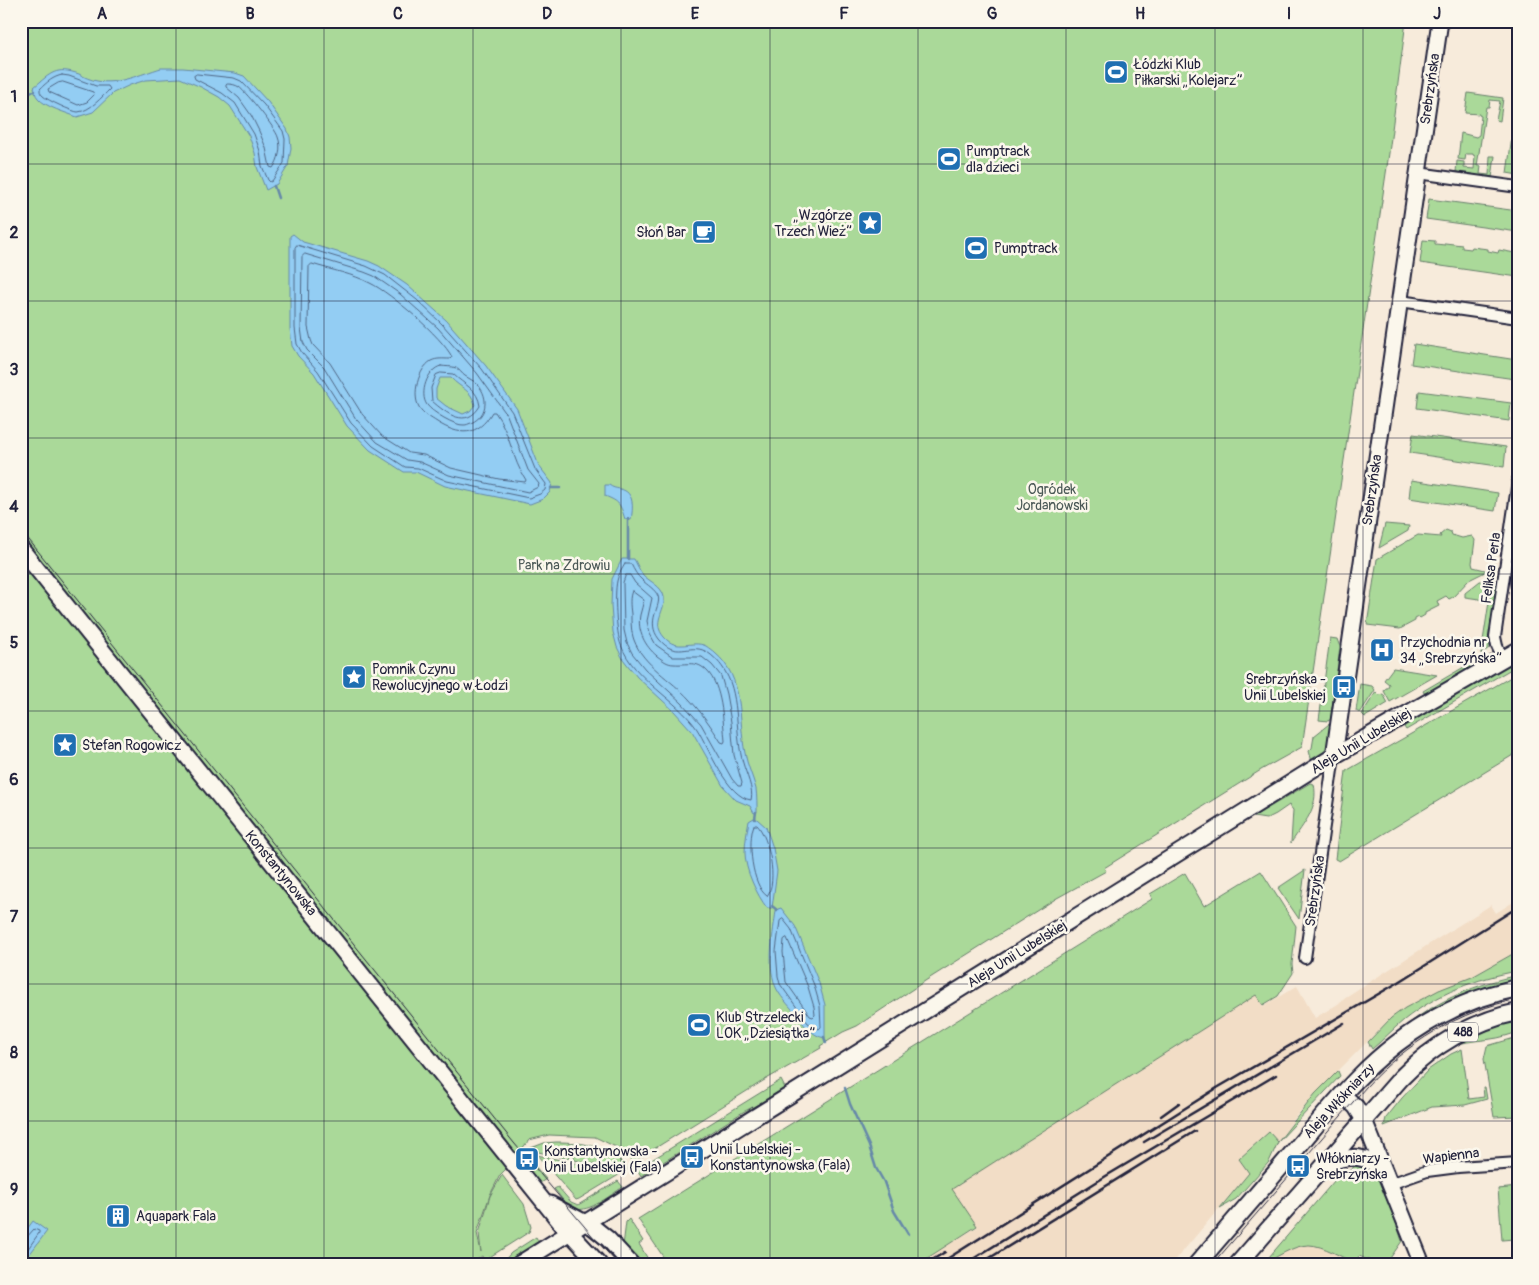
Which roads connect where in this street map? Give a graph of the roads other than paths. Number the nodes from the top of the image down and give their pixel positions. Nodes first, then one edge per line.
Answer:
1 (1440, 21) edge
2 (1418, 173) junction
3 (1518, 186) edge
4 (1400, 301) junction
5 (1518, 318) edge
6 (1518, 480) edge
7 (21, 549) edge
8 (1518, 650) edge
9 (1503, 659) junction
10 (1334, 756) junction
11 (1305, 958) dead end
12 (1518, 988) edge
13 (1518, 1012) edge
14 (1342, 1095) junction
15 (1364, 1120) junction
16 (1327, 1163) junction
17 (1518, 1163) edge
18 (1388, 1179) junction
19 (541, 1197) junction
20 (586, 1223) junction
21 (570, 1233) junction
22 (519, 1264) edge
23 (599, 1264) edge
24 (631, 1264) edge
25 (1196, 1264) edge
26 (1238, 1264) edge
27 (1422, 1264) edge

1 - 2 street, Srebrzyńska
2 - 3 street
2 - 4 street, Srebrzyńska
4 - 5 street
4 - 10 street, Srebrzyńska
6 - 9 street, Feliksa Perla
7 - 19 street, Konstantynowska
8 - 9 street, Aleja Unii Lubelskiej
9 - 10 street, Aleja Unii Lubelskiej
10 - 11 street, Srebrzyńska
10 - 20 street, Aleja Unii Lubelskiej
12 - 14 main road, Aleja Włókniarzy / 488
13 - 15 main road, 488
14 - 15 street
14 - 25 main road, Aleja Włókniarzy / 488
15 - 16 main road, 488
15 - 18 street
16 - 18 street
16 - 26 main road, 488
17 - 18 street, Wapienna
18 - 27 street
19 - 20 street, Konstantynowska
19 - 21 street, Konstantynowska
20 - 21 street, Aleja Unii Lubelskiej
20 - 24 street, Konstantynowska
21 - 22 street, Aleja Unii Lubelskiej
21 - 23 street, Konstantynowska

